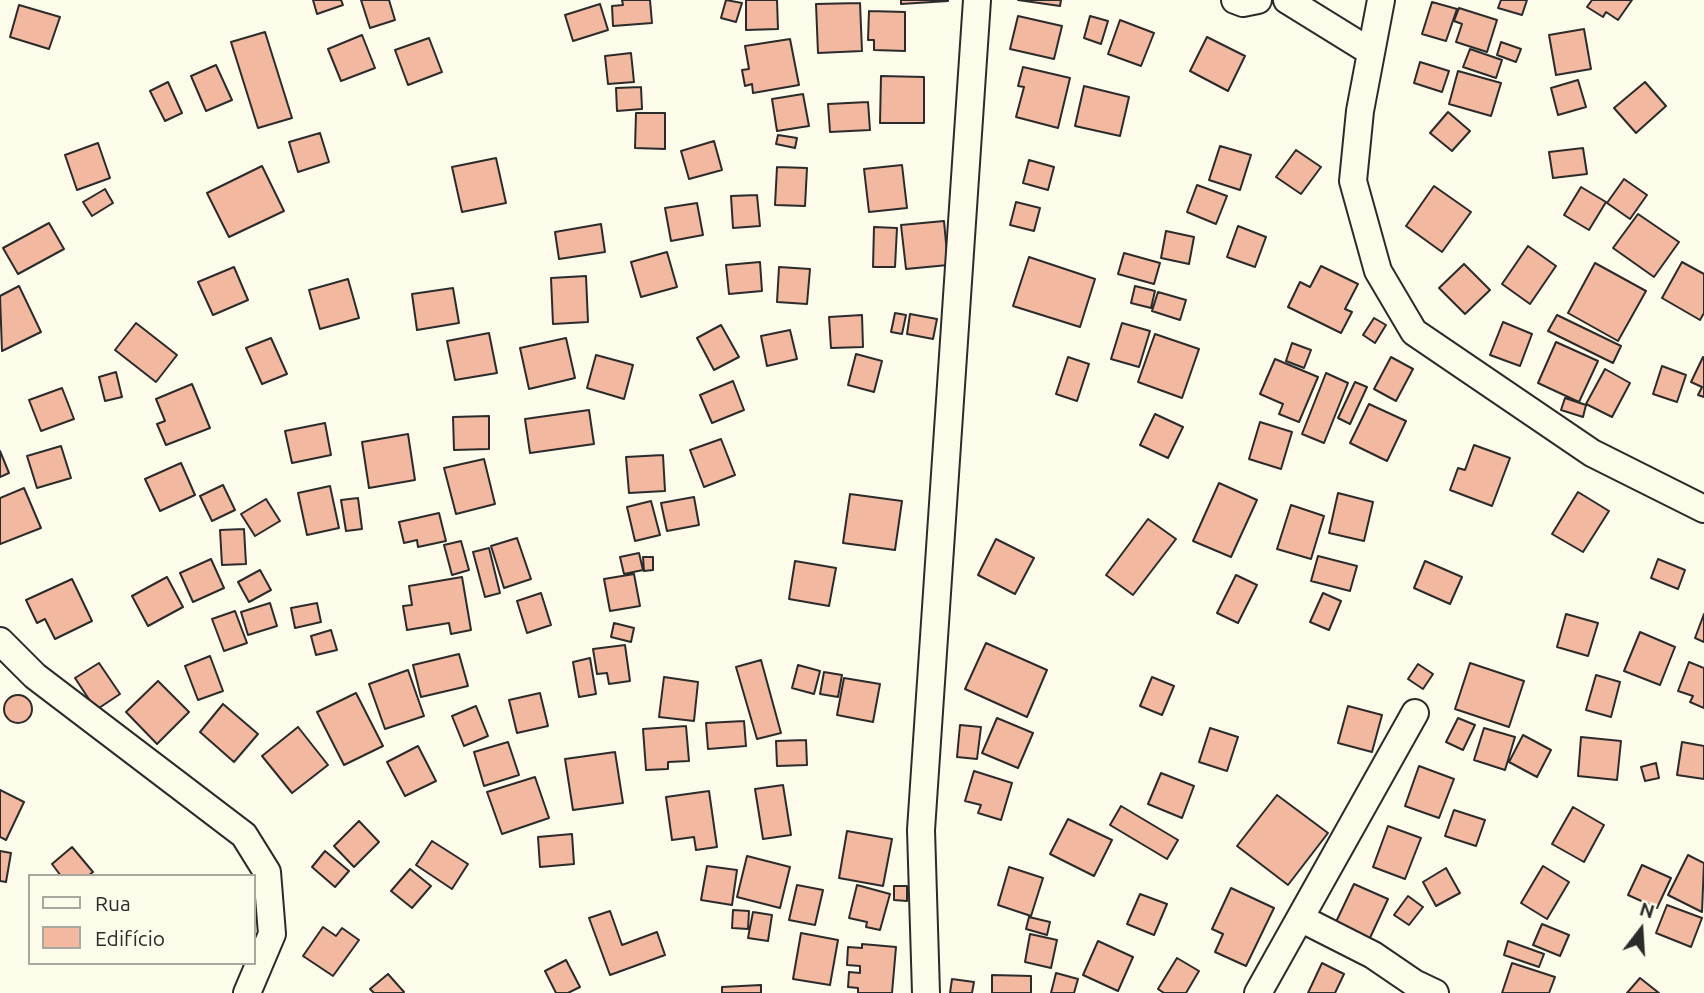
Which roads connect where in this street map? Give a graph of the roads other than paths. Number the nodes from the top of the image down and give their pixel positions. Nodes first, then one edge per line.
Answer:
1 (977, 0) edge
2 (1287, 0) edge
3 (1381, 0) edge
4 (1371, 52) junction
5 (1704, 509) edge
6 (0, 641) edge
7 (1415, 713) dead end
8 (1302, 919) junction
9 (247, 993) edge
10 (926, 993) edge
11 (1258, 993) edge
12 (1435, 993) edge

1 - 10 street
2 - 4 street
3 - 4 street
4 - 5 street
6 - 9 street
7 - 8 street
8 - 11 street
8 - 12 street

